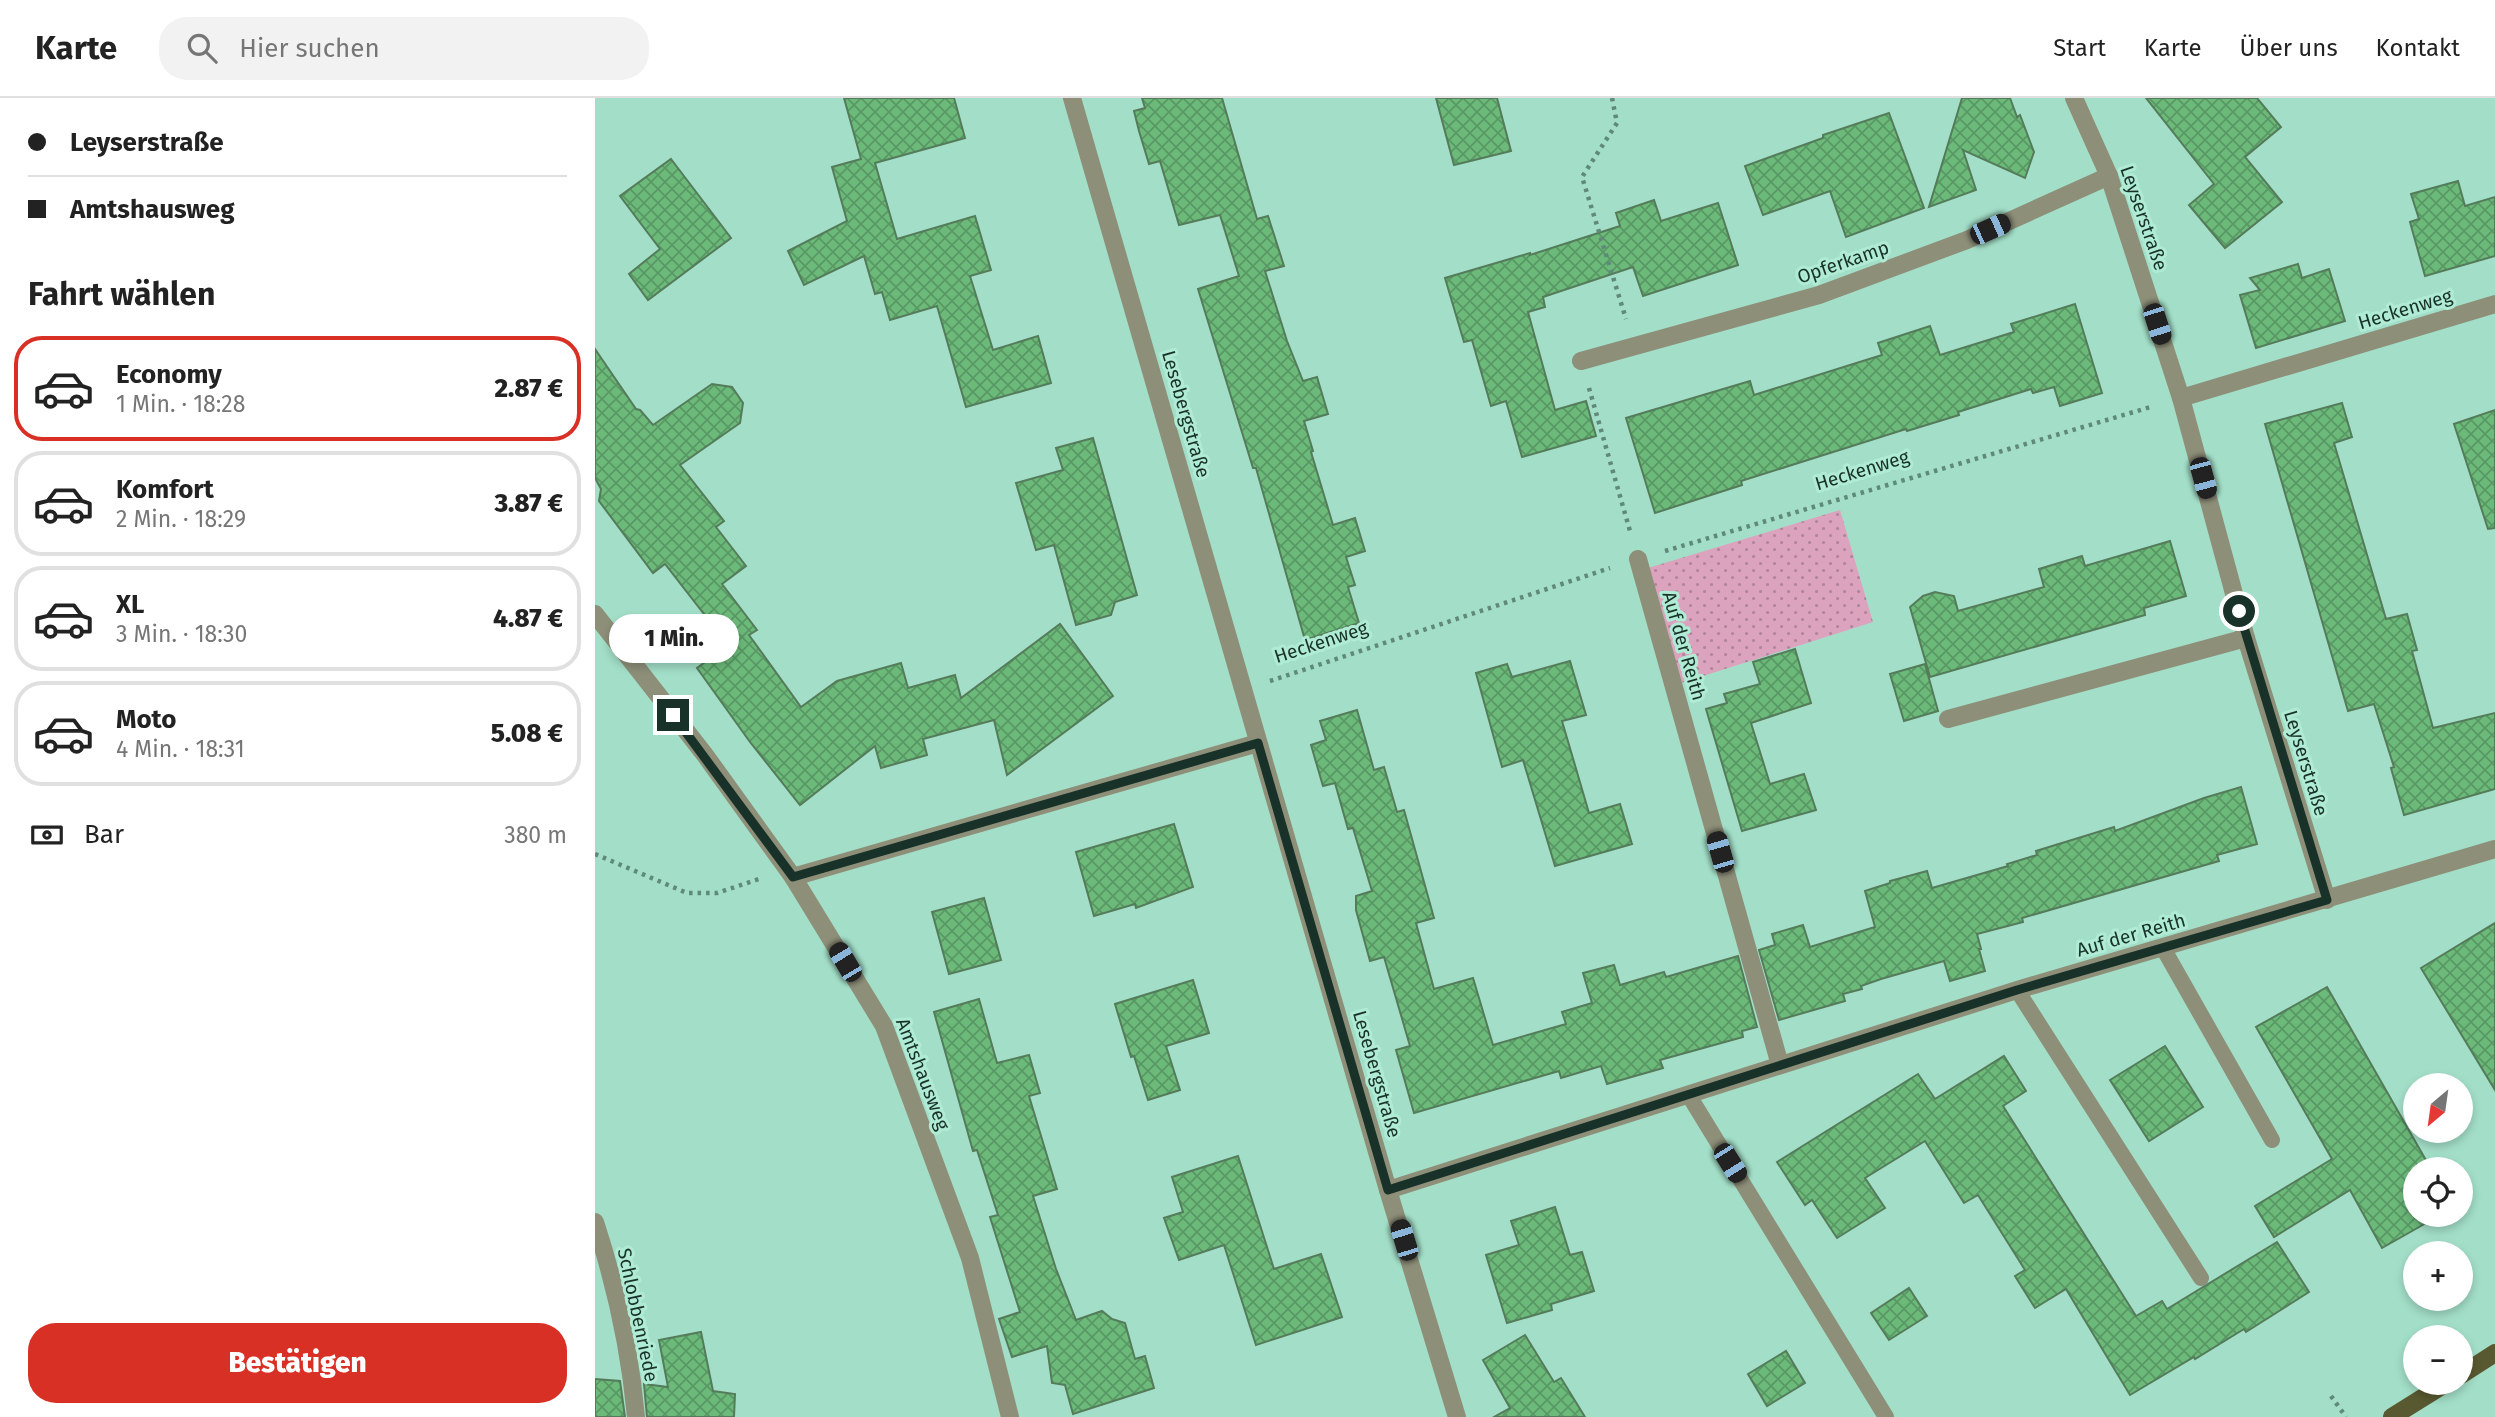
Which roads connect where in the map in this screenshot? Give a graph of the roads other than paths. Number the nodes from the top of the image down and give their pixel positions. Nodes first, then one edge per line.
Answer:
1 (1072, 98) edge
2 (2074, 98) edge
3 (2109, 176) junction
4 (2495, 304) edge
5 (1581, 361) road end
6 (2181, 398) junction
7 (1638, 559) road end
8 (595, 614) edge
9 (2246, 638) junction
10 (1948, 719) dead end
11 (1258, 743) junction
12 (2495, 849) edge
13 (793, 877) junction
14 (2327, 900) junction
15 (2163, 948) junction
16 (2017, 990) junction
17 (1780, 1065) junction
18 (1688, 1094) junction
19 (2272, 1140) dead end
20 (1388, 1190) junction
21 (595, 1223) edge
22 (2201, 1278) dead end
23 (2495, 1353) edge
24 (2473, 1367) edge
25 (2427, 1395) edge
26 (636, 1417) edge
27 (1010, 1417) edge
28 (1457, 1417) edge
29 (1886, 1417) edge
30 (2392, 1417) edge

1 - 11 street, Lesebergstraße
2 - 3 street, Leyserstraße
3 - 5 street, Opferkamp
3 - 6 street, Leyserstraße
4 - 6 street, Heckenweg
6 - 9 street, Leyserstraße
7 - 17 street, Auf der Reith
8 - 13 street, Amtshausweg
9 - 10 street
9 - 14 street, Leyserstraße
11 - 13 street
11 - 20 street, Lesebergstraße
12 - 14 street, Auf der Reith
13 - 27 street, Amtshausweg
14 - 15 street, Auf der Reith
15 - 16 street, Auf der Reith
15 - 19 lane
16 - 17 street, Auf der Reith
16 - 22 lane
17 - 18 street, Auf der Reith
18 - 20 street, Auf der Reith
18 - 29 lane
20 - 28 street, Lesebergstraße
21 - 26 street, Schlobbenriede
23 - 24 main road
25 - 30 main road

